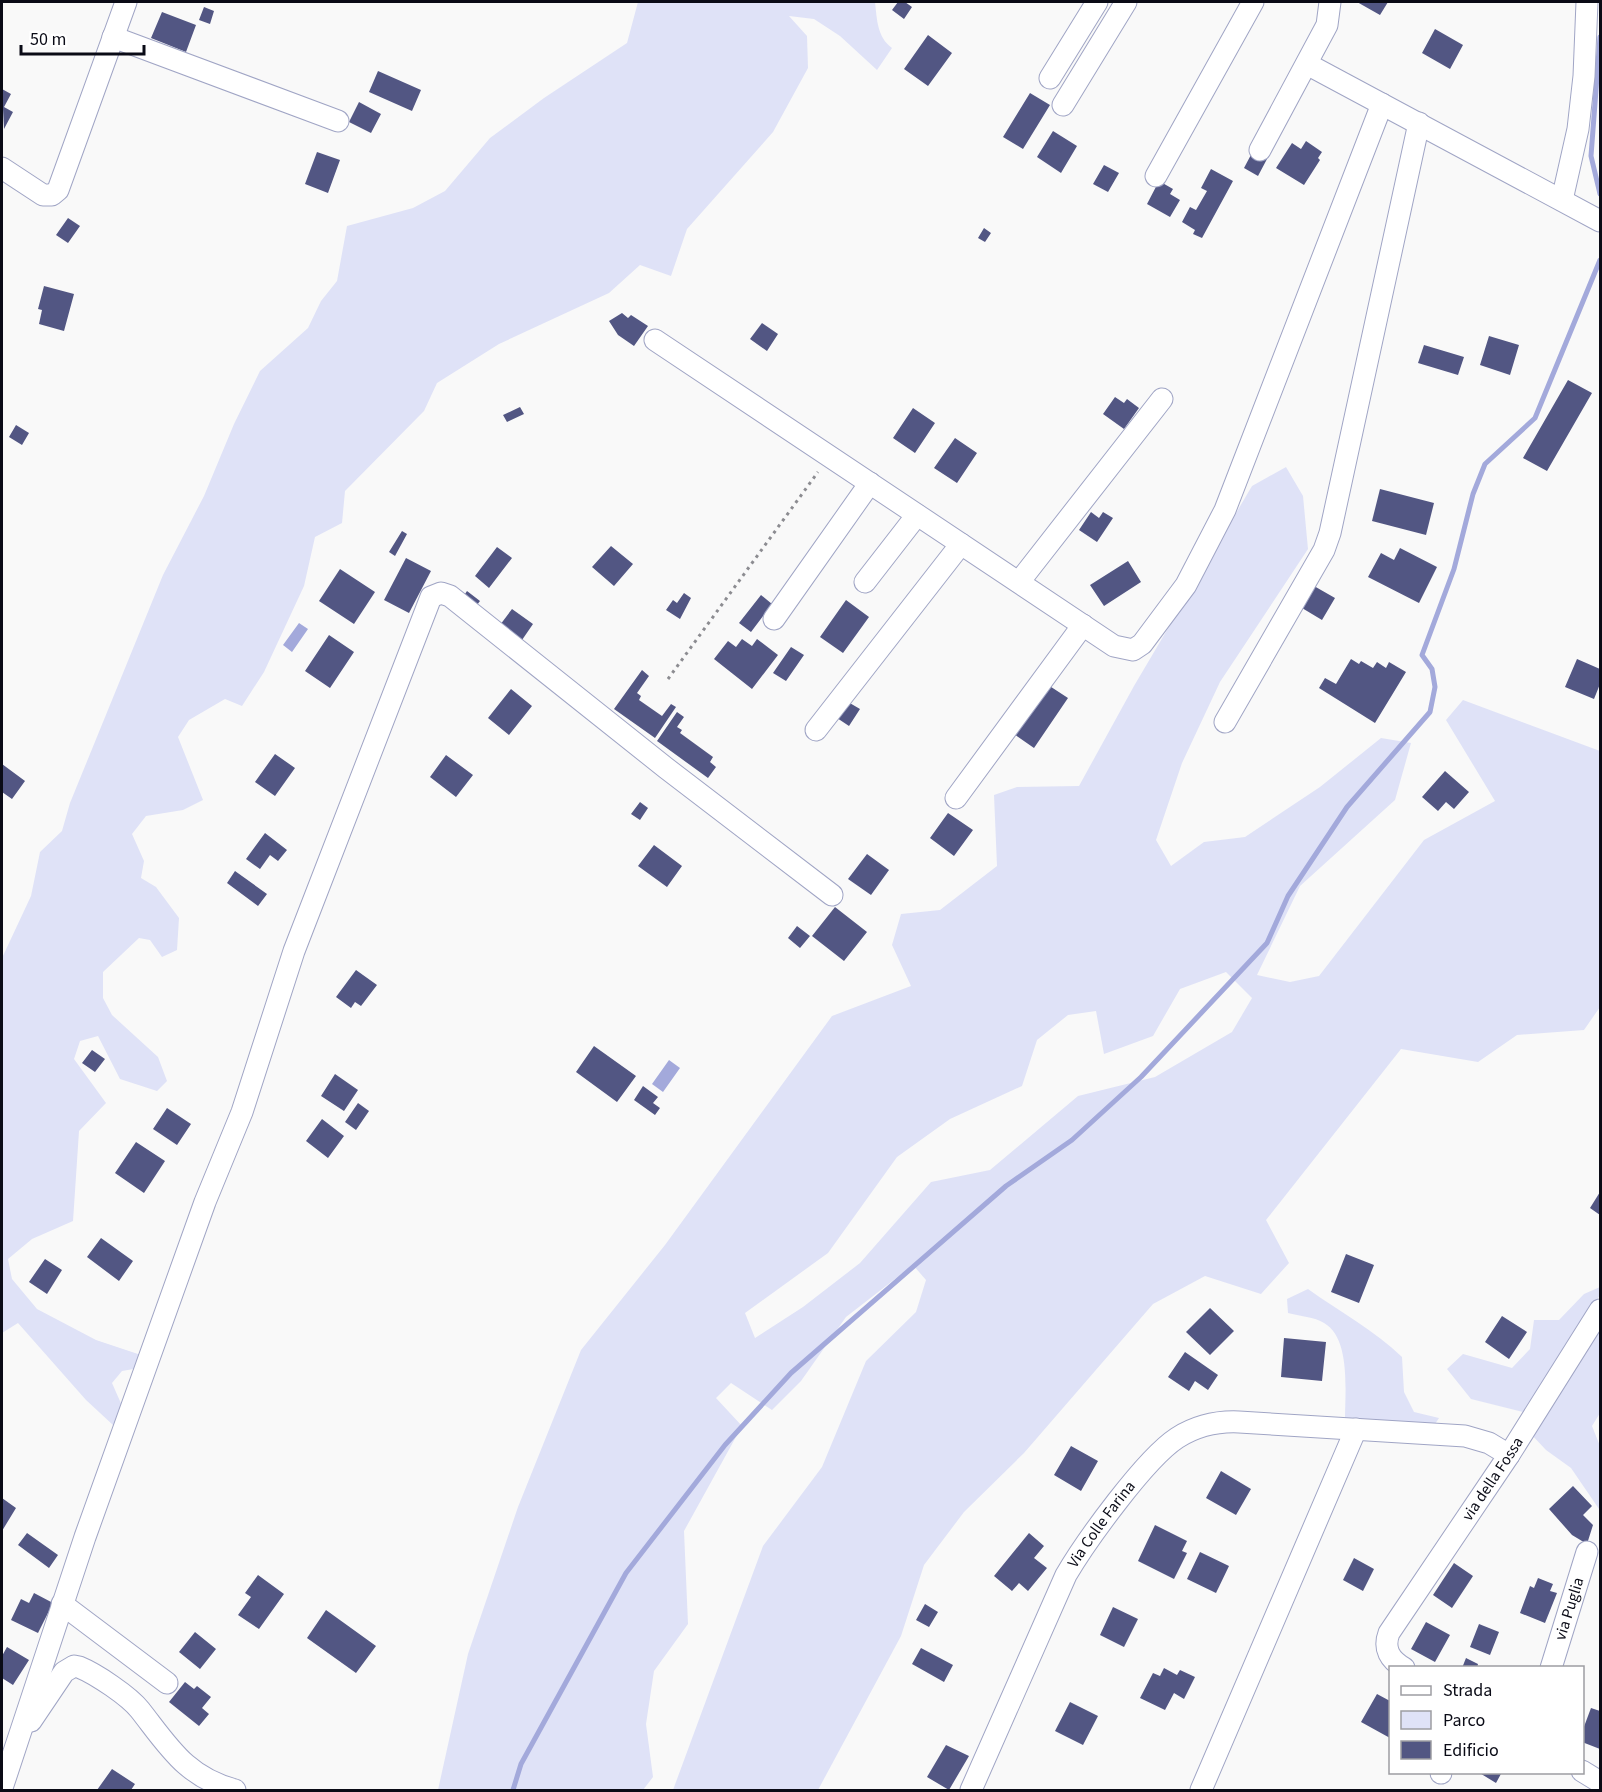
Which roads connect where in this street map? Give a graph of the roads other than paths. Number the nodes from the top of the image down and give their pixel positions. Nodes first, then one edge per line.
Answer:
1 (126, 2) edge
2 (1097, 2) edge
3 (1126, 2) edge
4 (1253, 2) edge
5 (1330, 2) edge
6 (1587, 2) edge
7 (113, 38) junction
8 (1307, 64) junction
9 (1050, 78) dead end
10 (1382, 104) junction
11 (1063, 105) dead end
12 (338, 121) dead end
13 (1419, 123) junction
14 (1260, 150) dead end
15 (2, 168) edge
16 (1156, 176) dead end
17 (1562, 200) junction
18 (1600, 220) edge
19 (655, 340) dead end
20 (1162, 399) dead end
21 (870, 483) junction
22 (917, 515) junction
23 (961, 544) junction
24 (865, 582) dead end
25 (1019, 582) junction
26 (774, 619) dead end
27 (1083, 625) junction
28 (1225, 722) dead end
29 (816, 730) dead end
30 (957, 798) dead end
31 (832, 895) dead end
32 (1600, 1311) edge
33 (1356, 1429) junction
34 (1509, 1455) junction
35 (1587, 1552) dead end
36 (62, 1604) junction
37 (1401, 1666) edge
38 (1552, 1666) edge
39 (167, 1683) dead end
40 (17, 1742) junction
41 (1584, 1772) edge
42 (1600, 1782) edge
43 (2, 1788) edge
44 (235, 1791) edge
45 (971, 1791) edge
46 (1201, 1791) edge

1 - 7 street
2 - 9 street
3 - 11 street
4 - 16 street
5 - 8 street
6 - 17 street
7 - 12 street
7 - 15 street
8 - 10 street
8 - 14 street
10 - 13 street
10 - 27 street
13 - 17 street
13 - 28 street
17 - 18 street
19 - 21 street
20 - 25 street
21 - 22 street
21 - 26 street
22 - 23 street
22 - 24 street
23 - 25 street
23 - 29 street
25 - 27 street
27 - 30 street
31 - 36 street
32 - 34 street, via della Fossa
33 - 34 street, Via Colle Farina
33 - 45 street, Via Colle Farina
33 - 46 street
34 - 37 street, via della Fossa
35 - 38 street, via Puglia
36 - 39 street
36 - 40 street
40 - 43 street
40 - 44 street
41 - 42 street

